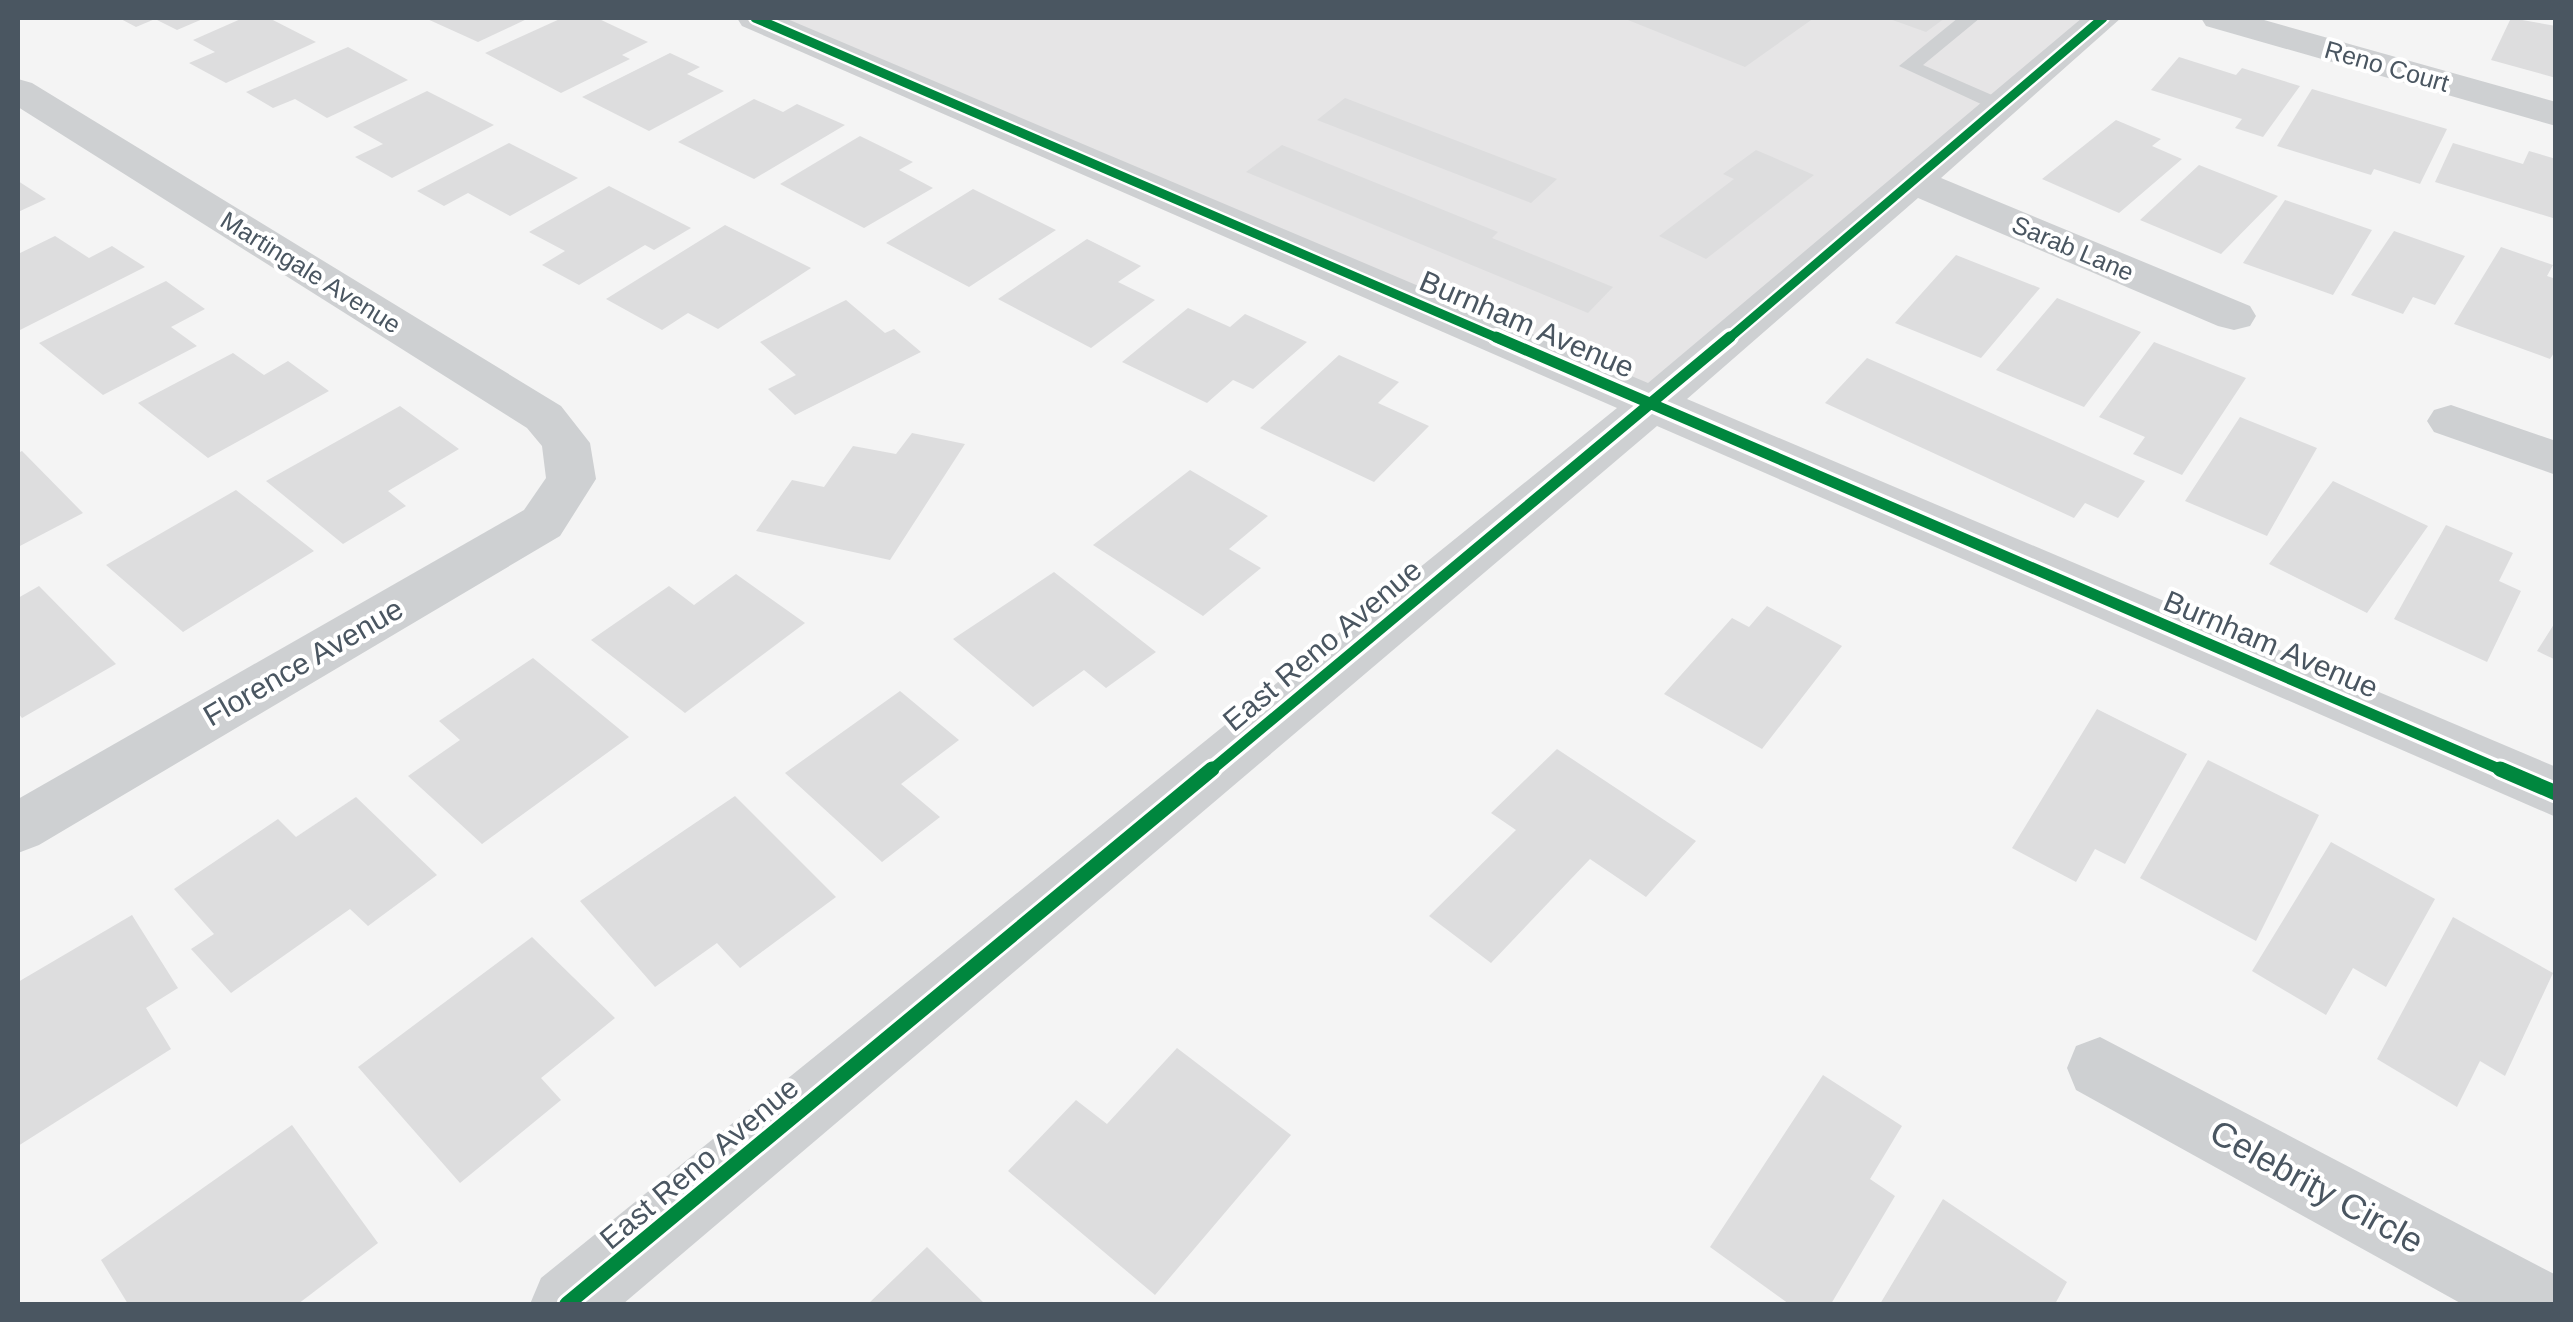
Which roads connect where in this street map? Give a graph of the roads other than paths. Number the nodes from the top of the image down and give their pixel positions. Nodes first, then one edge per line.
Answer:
1 (756, 18) edge
2 (1970, 18) edge
3 (2103, 18) edge
4 (2219, 18) edge
5 (18, 91) edge
6 (2001, 106) junction
7 (2556, 114) edge
8 (1911, 180) junction
9 (2234, 316) dead end
10 (1651, 405) junction
11 (2450, 421) dead end
12 (2556, 459) edge
13 (571, 478) joint
14 (2556, 793) edge
15 (18, 828) edge
16 (2100, 1068) dead end
17 (567, 1304) edge
18 (2534, 1304) edge

1 - 10 street, Burnham Avenue
2 - 6 lane
3 - 6 street, East Reno Avenue
4 - 7 street, Reno Court
5 - 13 street, Martingale Avenue
6 - 8 street, East Reno Avenue
8 - 9 street, Sarab Lane
8 - 10 street, East Reno Avenue
10 - 14 street, Burnham Avenue
10 - 17 street, East Reno Avenue
11 - 12 street
13 - 15 street, Florence Avenue
16 - 18 street, Celebrity Circle

